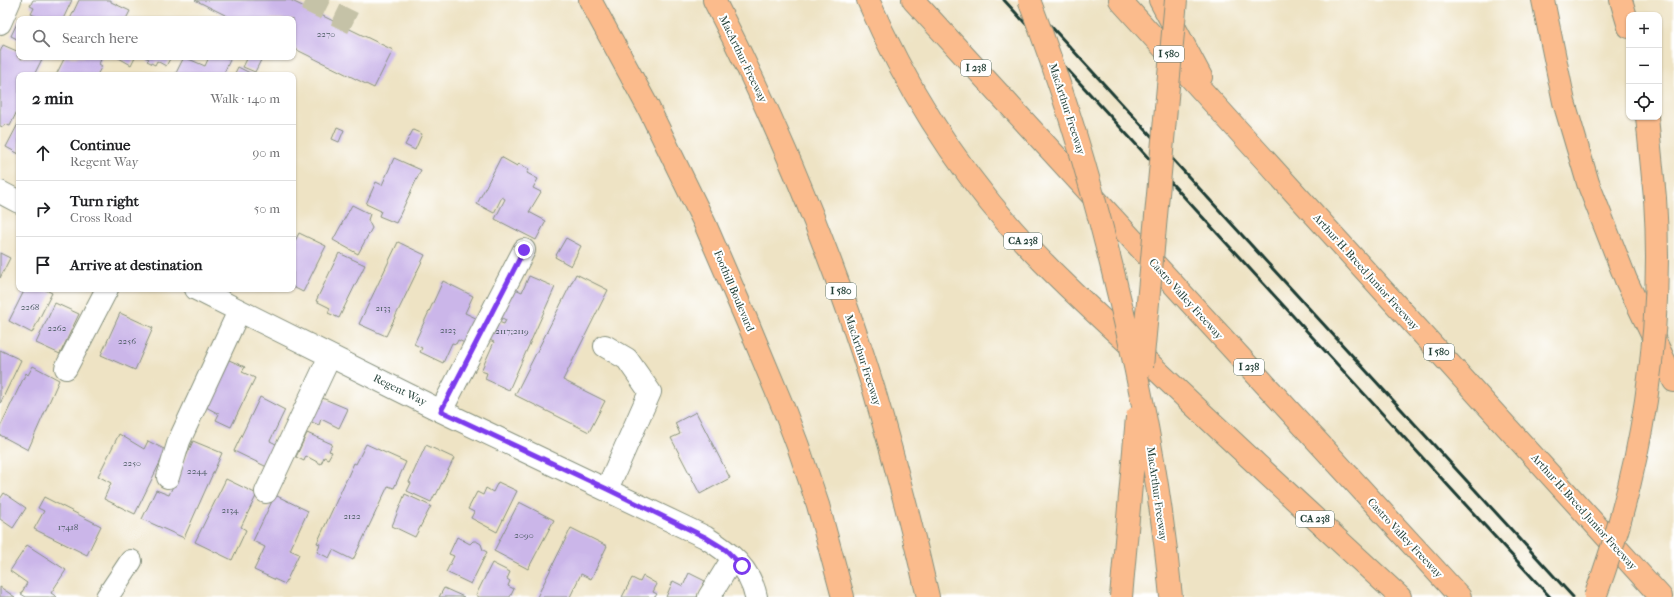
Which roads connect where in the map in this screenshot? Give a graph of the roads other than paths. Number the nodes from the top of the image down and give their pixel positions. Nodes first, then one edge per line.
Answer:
1 (10, 0) edge
2 (590, 0) edge
3 (714, 0) edge
4 (868, 0) edge
5 (913, 0) edge
6 (1029, 0) edge
7 (1120, 0) edge
8 (1160, 0) edge
9 (1176, 0) edge
10 (1543, 0) edge
11 (1621, 0) edge
12 (1626, 17) edge
13 (0, 23) edge
14 (1218, 108) junction
15 (1647, 120) edge
16 (0, 192) edge
17 (16, 200) edge
18 (524, 250) dead end
19 (105, 292) edge
20 (202, 292) edge
21 (239, 311) junction
22 (604, 346) dead end
23 (330, 356) junction
24 (66, 368) dead end
25 (1674, 381) edge
26 (441, 411) junction
27 (168, 477) dead end
28 (607, 489) junction
29 (266, 492) dead end
30 (734, 558) junction
31 (131, 561) dead end
32 (107, 597) edge
33 (709, 597) edge
34 (756, 597) edge
35 (843, 597) edge
36 (928, 597) edge
37 (1120, 597) edge
38 (1171, 597) edge
39 (1400, 597) edge
40 (1460, 597) edge
41 (1595, 597) edge
42 (1661, 597) edge

1 - 13 street
2 - 35 main road, Foothill Boulevard
3 - 36 main road, MacArthur Freeway / I 580
4 - 39 main road, CA 238
5 - 40 main road, Castro Valley Freeway / I 238
6 - 38 main road, MacArthur Freeway, bridge
7 - 14 main road, Arthur H. Breed Junior Freeway / I 580
8 - 14 main road
9 - 37 main road, bridge
10 - 25 main road
11 - 12 main road
14 - 42 main road, Arthur H. Breed Junior Freeway / I 580
15 - 41 main road, bridge
16 - 17 street
18 - 26 street
19 - 24 street
20 - 21 street, Regent Way
21 - 23 street, Regent Way
21 - 27 street
22 - 28 street
23 - 26 street, Regent Way
23 - 29 street
26 - 28 street, Regent Way
28 - 30 street, Regent Way
30 - 33 street
30 - 34 street, Regent Way
31 - 32 street

